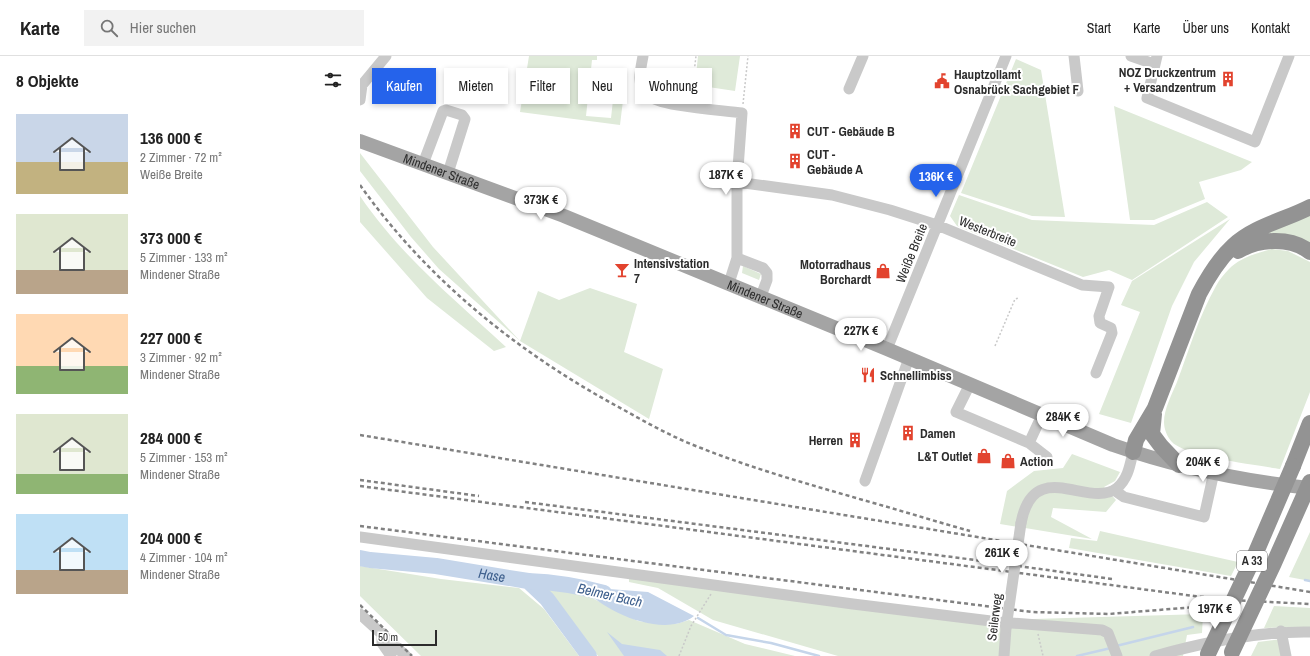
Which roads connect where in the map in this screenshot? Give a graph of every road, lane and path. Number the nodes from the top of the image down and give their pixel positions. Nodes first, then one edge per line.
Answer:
1 (386, 56) edge
2 (642, 56) edge
3 (696, 56) edge
4 (747, 56) edge
5 (863, 56) edge
6 (1006, 56) edge
7 (1074, 56) edge
8 (1131, 56) edge
9 (1289, 56) edge
10 (1156, 60) edge
11 (361, 85) edge
12 (849, 89) dead end
13 (1078, 91) dead end
14 (360, 100) edge
15 (690, 106) junction
16 (742, 112) junction
17 (360, 141) edge
18 (423, 164) junction
19 (448, 173) junction
20 (737, 182) junction
21 (1310, 207) edge
22 (937, 225) junction
23 (1310, 252) edge
24 (737, 258) junction
25 (1221, 261) junction
26 (729, 283) junction
27 (761, 296) junction
28 (1019, 298) dead end
29 (995, 346) dead end
30 (887, 349) junction
31 (909, 358) junction
32 (1096, 373) dead end
33 (970, 384) junction
34 (1155, 408) junction
35 (1042, 415) junction
36 (1310, 423) edge
37 (1152, 434) junction
38 (1029, 443) junction
39 (1133, 452) junction
40 (1047, 457) dead end
41 (1179, 465) junction
42 (1214, 472) junction
43 (865, 480) dead end
44 (1310, 482) edge
45 (1310, 488) edge
46 (1114, 490) junction
47 (360, 536) edge
48 (716, 585) junction
49 (360, 614) edge
50 (1036, 624) junction
51 (1281, 631) junction
52 (1310, 632) edge
53 (382, 633) junction
54 (1115, 649) edge
55 (1231, 654) edge
56 (1208, 655) edge
57 (391, 656) edge
58 (406, 656) edge
59 (679, 656) edge
60 (1004, 656) edge
61 (1043, 656) edge
62 (1155, 656) edge
63 (1286, 656) edge

1 - 11 street
2 - 15 street
3 - 15 path
4 - 16 path
5 - 12 street
6 - 22 street, Weiße Breite
7 - 13 street
8 - 10 street
9 - 10 street
11 - 14 street
15 - 16 street
16 - 20 street
17 - 18 main road, Mindener Straße
18 - 19 main road, Mindener Straße
18 - 19 street
19 - 26 main road, Mindener Straße
20 - 22 street, Westerbreite
20 - 24 street
21 - 25 highway
22 - 30 street, Weiße Breite
22 - 32 street, Westerbreite
23 - 25 highway
24 - 26 street
24 - 27 street
25 - 34 highway
26 - 27 main road, Mindener Straße
27 - 30 main road, Mindener Straße
28 - 29 path
30 - 31 main road, Mindener Straße
31 - 33 main road, Mindener Straße
31 - 43 street
33 - 35 main road, Mindener Straße
33 - 38 street
34 - 37 highway
34 - 39 highway
35 - 38 street
35 - 39 main road, Mindener Straße
36 - 56 highway, A 33, bridge
37 - 39 highway
37 - 41 highway
38 - 40 street
39 - 41 main road, Mindener Straße
39 - 46 street
41 - 42 main road, Mindener Straße
42 - 45 main road, Mindener Straße
42 - 46 street
44 - 55 highway, A 33, bridge
46 - 60 street, Seilerweg, bridge
47 - 48 street
48 - 50 street
48 - 59 path
49 - 53 street
50 - 54 street
50 - 61 path
51 - 52 street
51 - 62 street
51 - 63 street
53 - 57 street
53 - 58 street

